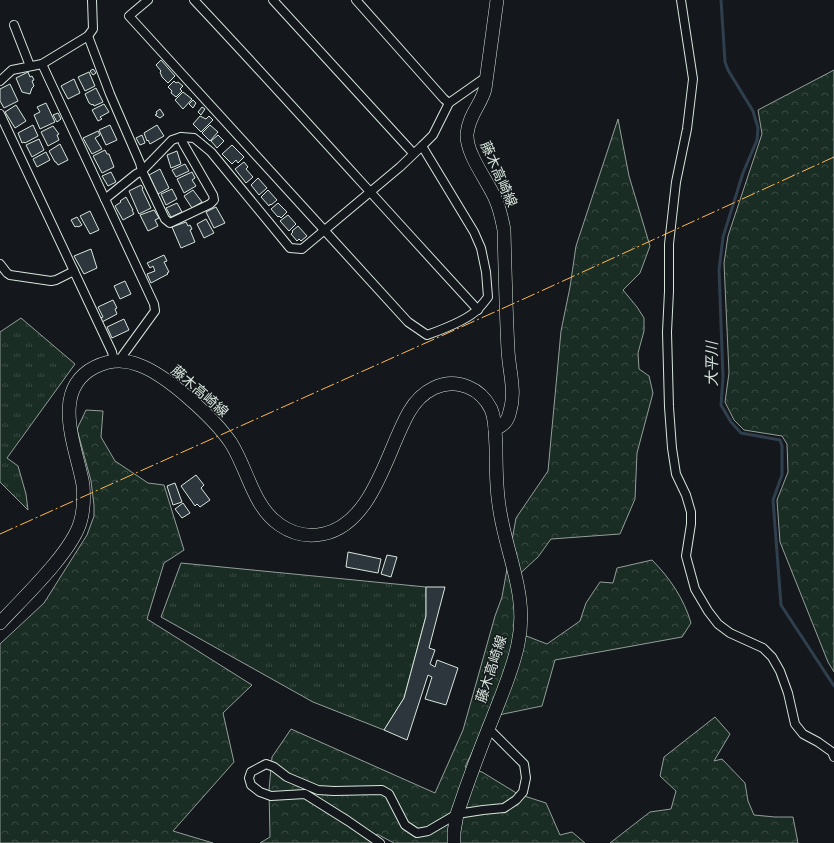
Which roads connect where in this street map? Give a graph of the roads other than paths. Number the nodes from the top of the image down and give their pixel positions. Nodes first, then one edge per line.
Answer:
1 (92, 0) edge
2 (148, 0) edge
3 (194, 0) edge
4 (273, 0) edge
5 (356, 0) edge
6 (497, 0) edge
7 (682, 0) edge
8 (14, 25) dead end
9 (88, 36) junction
10 (42, 64) junction
11 (30, 66) junction
12 (486, 77) junction
13 (0, 81) edge
14 (449, 103) junction
15 (0, 114) edge
16 (181, 137) junction
17 (422, 146) junction
18 (413, 154) junction
19 (142, 171) junction
20 (369, 192) junction
21 (105, 199) junction
22 (324, 229) junction
23 (0, 264) edge
24 (74, 272) junction
25 (478, 310) junction
26 (118, 361) junction
27 (495, 429) junction
28 (0, 623) edge
29 (488, 728) junction
30 (834, 757) edge
31 (457, 814) junction
32 (380, 843) edge
33 (454, 843) edge

1 - 9 street
2 - 22 street
3 - 20 street
4 - 18 street
5 - 14 street
6 - 12 main road, 藤木高崎線
7 - 30 street
8 - 11 street
9 - 10 street
9 - 19 street
10 - 11 street
10 - 21 street
11 - 13 street
12 - 14 street
12 - 27 main road, 藤木高崎線
14 - 17 street
15 - 24 street
16 - 19 street
16 - 19 street
16 - 22 street
17 - 18 street
17 - 25 street
18 - 20 street
19 - 21 street
20 - 22 street
20 - 25 street
21 - 26 street
22 - 25 street
23 - 24 street
24 - 26 street
26 - 27 main road, 藤木高崎線
26 - 28 main road
27 - 29 main road, 藤木高崎線
29 - 31 main road, 藤木高崎線
29 - 31 street
31 - 32 street
31 - 33 main road, 藤木高崎線

